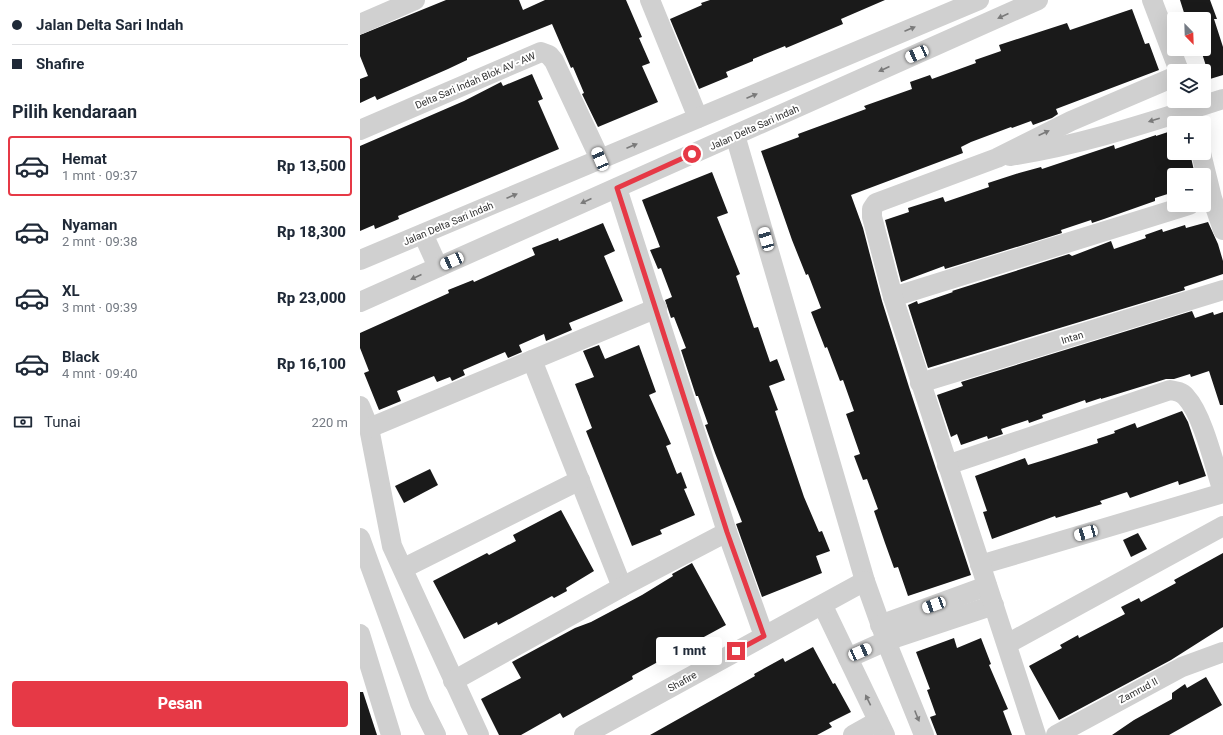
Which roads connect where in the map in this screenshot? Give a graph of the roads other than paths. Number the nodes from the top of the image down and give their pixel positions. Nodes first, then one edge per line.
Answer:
1 (415, 0) edge
2 (979, 0) edge
3 (1038, 0) edge
4 (1152, 0) edge
5 (654, 1) edge
6 (360, 24) edge
7 (851, 54) junction
8 (1175, 64) edge
9 (863, 78) junction
10 (1167, 80) edge
11 (1223, 99) edge
12 (1191, 111) edge
13 (698, 118) junction
14 (360, 130) edge
15 (736, 135) junction
16 (652, 137) junction
17 (997, 158) junction
18 (600, 159) junction
19 (1204, 160) edge
20 (663, 167) junction
21 (617, 188) junction
22 (1213, 198) edge
23 (1167, 212) edge
24 (1223, 230) edge
25 (423, 234) junction
26 (360, 260) edge
27 (438, 267) junction
28 (1223, 290) edge
29 (893, 297) junction
30 (360, 302) edge
31 (656, 308) junction
32 (532, 360) junction
33 (920, 383) junction
34 (360, 406) edge
35 (369, 428) junction
36 (947, 464) junction
37 (580, 480) junction
38 (1223, 493) edge
39 (1223, 526) edge
40 (727, 532) junction
41 (360, 538) edge
42 (980, 564) junction
43 (404, 568) junction
44 (865, 581) junction
45 (987, 586) junction
46 (622, 587) junction
47 (994, 605) junction
48 (823, 606) junction
49 (883, 633) junction
50 (360, 634) edge
51 (764, 636) junction
52 (1007, 644) junction
53 (1223, 652) edge
54 (848, 658) junction
55 (453, 681) junction
56 (882, 728) edge
57 (391, 735) edge
58 (436, 735) edge
59 (479, 735) edge
60 (584, 735) edge
61 (853, 735) edge
62 (924, 735) edge
63 (1036, 735) edge
64 (1056, 735) edge

1 - 6 street
7 -> 2 street, Jalan Delta Sari Indah
3 -> 9 street, Jalan Delta Sari Indah
4 - 8 street
5 - 13 street
7 - 9 street
13 -> 7 street, Jalan Delta Sari Indah
9 - 15 street, Jalan Delta Sari Indah
17 -> 10 street
11 - 12 street
12 -> 17 street
13 - 16 street, Jalan Delta Sari Indah
14 - 18 street, Delta Sari Indah Blok AV - AW
15 - 20 street, Jalan Delta Sari Indah
15 - 44 street
18 -> 16 street, Jalan Delta Sari Indah
16 - 20 street
17 - 29 street
25 -> 18 street, Jalan Delta Sari Indah
19 - 22 street
20 - 21 street, Jalan Delta Sari Indah
21 -> 27 street, Jalan Delta Sari Indah
21 - 31 street
22 - 24 street
23 - 29 street
25 - 26 street, Jalan Delta Sari Indah
25 - 27 street
27 -> 30 street, Jalan Delta Sari Indah
28 - 33 street, Intan
29 - 33 street
31 - 32 street
31 - 40 street
32 - 35 street
32 - 37 street
33 - 36 street
34 - 35 street
35 - 43 street
36 - 38 street
36 - 42 street
37 - 43 street
37 - 46 street
38 - 42 street
39 - 52 street
40 - 46 street
40 - 51 street
41 - 58 street
42 - 45 street
43 - 55 street
44 - 48 street, Shafire
44 - 49 street
45 - 47 street
45 - 49 street
46 - 55 street
47 - 49 street
47 - 52 street
48 - 51 street, Shafire
48 - 54 street
49 - 54 street
49 -> 62 street
50 - 57 street
51 - 60 street, Shafire
52 - 63 street
53 - 64 street, Zamrud II
56 -> 54 street
55 - 59 street
56 - 61 street

